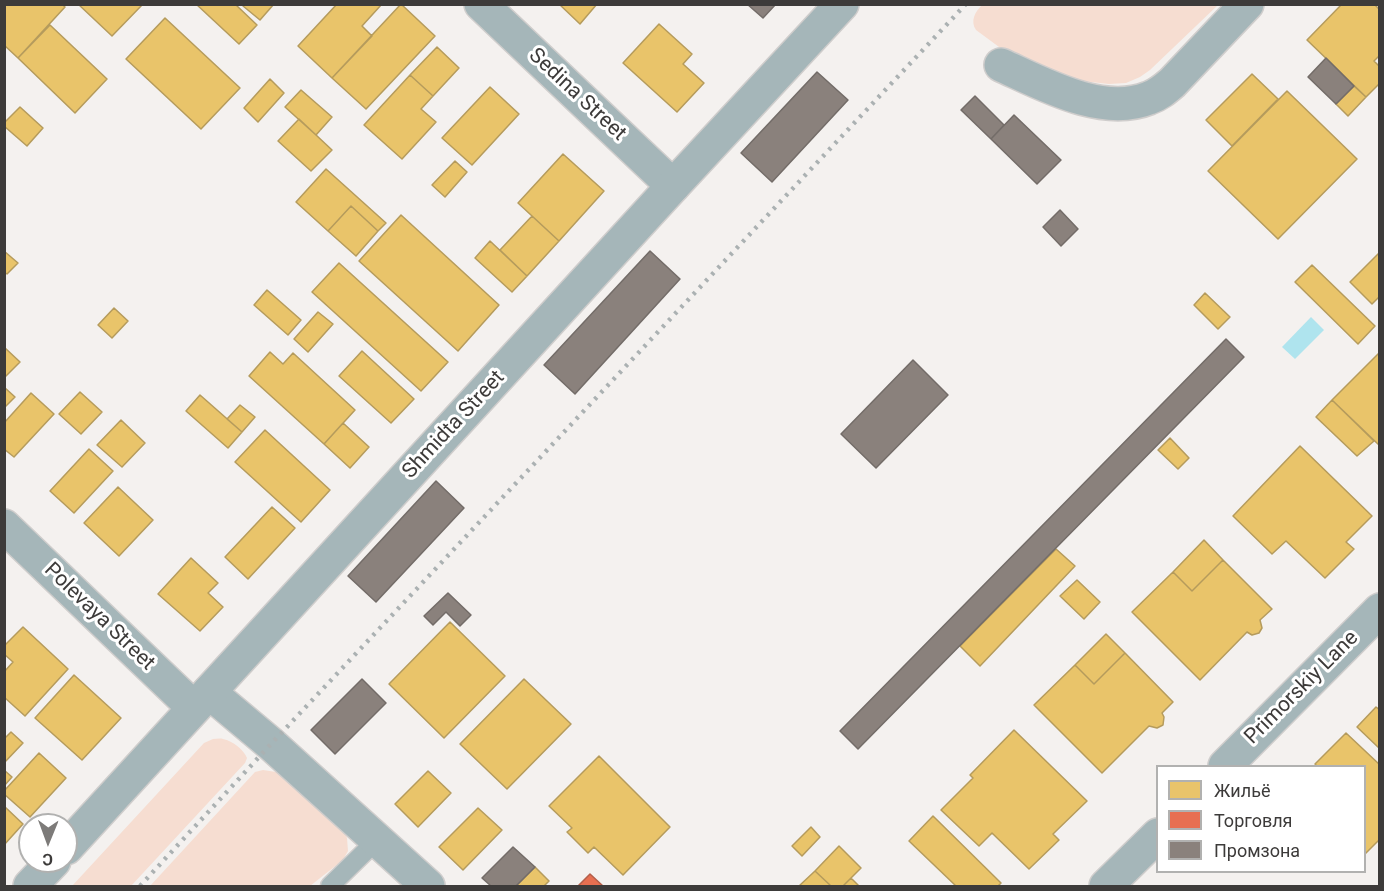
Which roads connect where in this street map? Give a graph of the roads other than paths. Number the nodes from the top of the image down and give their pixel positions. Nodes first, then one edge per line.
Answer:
1 (481, 4) edge
2 (842, 4) edge
3 (1247, 4) edge
4 (1001, 64) dead end
5 (673, 186) junction
6 (4, 526) edge
7 (1380, 610) edge
8 (202, 700) junction
9 (1226, 765) edge
10 (78, 835) edge
11 (1156, 837) edge
12 (377, 840) junction
13 (42, 873) edge
14 (30, 886) edge
15 (330, 886) edge
16 (428, 886) edge
17 (1106, 886) edge

1 - 5 street, Sedina Street
2 - 5 street, Shmidta Street
3 - 4 street
5 - 8 street, Shmidta Street
6 - 8 street, Polevaya Street
7 - 9 street, Primorskiy Lane
8 - 10 street, Shmidta Street
8 - 12 street, Polevaya Street
11 - 17 street
12 - 15 lane
12 - 16 street
13 - 14 street

